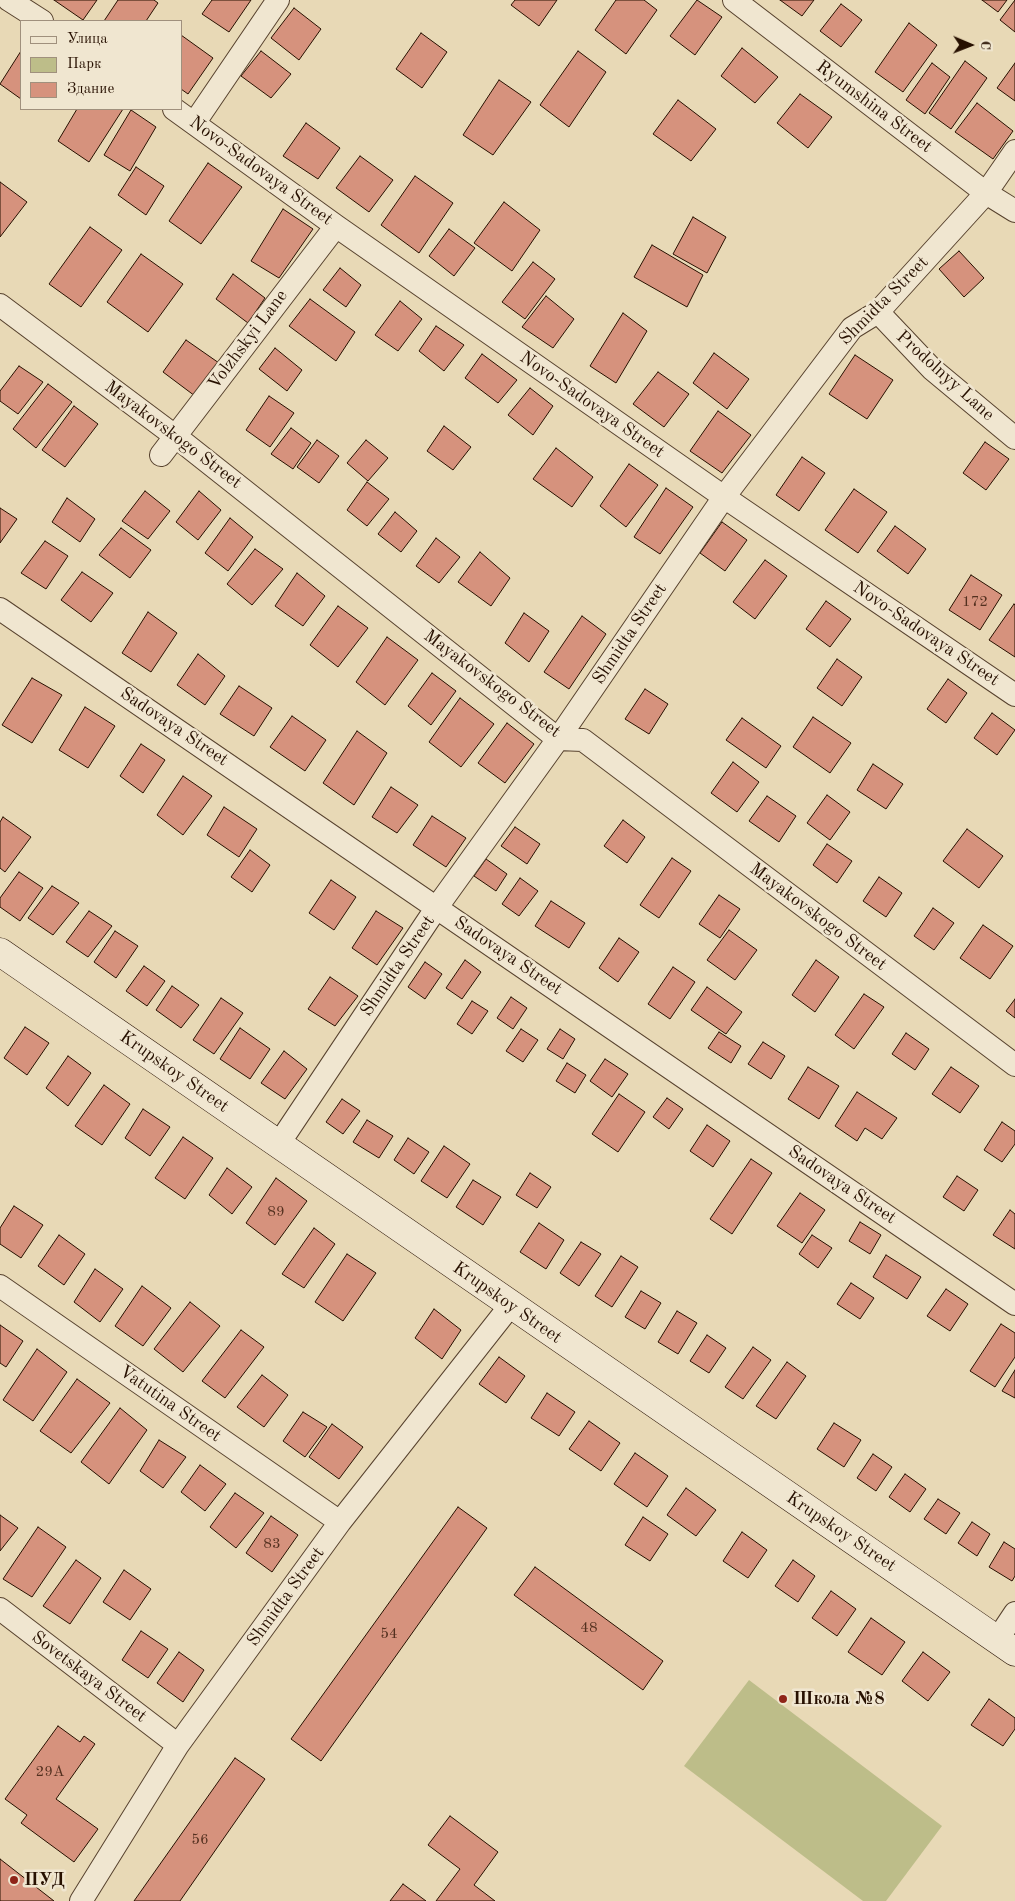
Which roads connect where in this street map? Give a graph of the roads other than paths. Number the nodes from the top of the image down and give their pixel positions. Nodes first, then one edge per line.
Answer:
1 (9, 0) edge
2 (278, 0) edge
3 (734, 0) edge
4 (40, 20) edge
5 (176, 110) edge
6 (195, 122) junction
7 (1015, 151) edge
8 (986, 193) junction
9 (1015, 211) edge
10 (336, 226) junction
11 (0, 305) edge
12 (878, 312) junction
13 (175, 436) junction
14 (1015, 438) edge
15 (161, 455) dead end
16 (724, 497) junction
17 (0, 608) edge
18 (1015, 695) edge
19 (558, 739) junction
20 (438, 907) junction
21 (0, 952) edge
22 (1015, 1065) edge
23 (278, 1145) junction
24 (0, 1286) edge
25 (1015, 1304) edge
26 (510, 1306) junction
27 (340, 1522) junction
28 (0, 1610) edge
29 (1015, 1613) edge
30 (1006, 1646) edge
31 (178, 1745) junction
32 (81, 1901) edge

1 - 4 street
2 - 6 street
3 - 8 street, Ryumshina Street
5 - 6 street, Novo-Sadovaya Street
6 - 10 street, Novo-Sadovaya Street
7 - 8 street, Shmidta Street
8 - 9 street, Ryumshina Street
8 - 12 street, Shmidta Street
10 - 13 street, Volzhskyi Lane
10 - 16 street, Novo-Sadovaya Street
11 - 13 street, Mayakovskogo Street
12 - 14 street, Prodolnyy Lane
12 - 16 street, Shmidta Street
13 - 15 street, Volzhskyi Lane
13 - 19 street, Mayakovskogo Street
16 - 18 street, Novo-Sadovaya Street
16 - 19 street, Shmidta Street
17 - 20 street, Sadovaya Street
19 - 20 street, Shmidta Street
19 - 22 street, Mayakovskogo Street
20 - 23 street, Shmidta Street
20 - 25 street, Sadovaya Street
21 - 23 main road, Krupskoy Street
23 - 26 main road, Krupskoy Street
24 - 27 street, Vatutina Street
26 - 27 street, Shmidta Street
26 - 30 main road, Krupskoy Street
27 - 31 street, Shmidta Street
28 - 31 street, Sovetskaya Street
29 - 30 street
31 - 32 street, Shmidta Street

